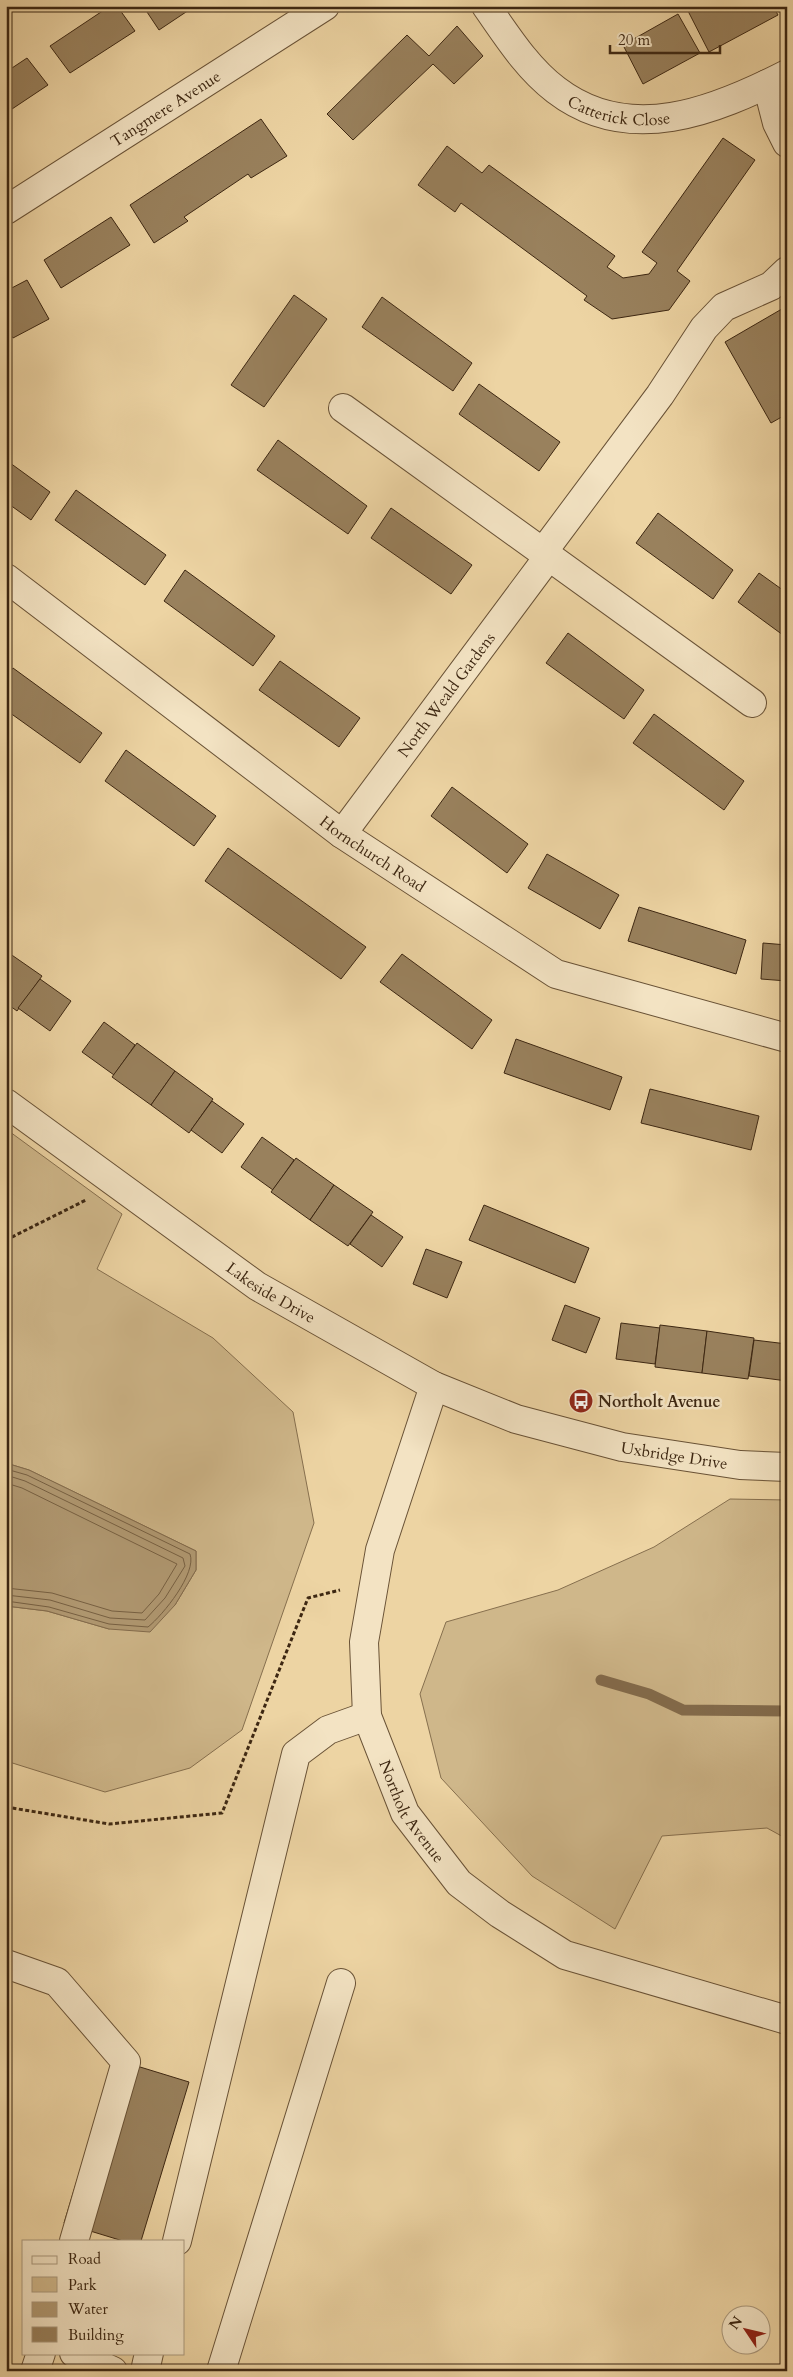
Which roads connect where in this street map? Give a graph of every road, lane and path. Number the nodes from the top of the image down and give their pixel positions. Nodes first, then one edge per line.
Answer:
1 (325, 6) edge
2 (486, 6) edge
3 (777, 79) edge
4 (787, 143) edge
5 (6, 210) edge
6 (787, 270) edge
7 (343, 408) dead end
8 (546, 554) junction
9 (6, 578) edge
10 (752, 703) dead end
11 (342, 834) junction
12 (787, 1038) edge
13 (6, 1103) edge
14 (117, 1184) junction
15 (6, 1240) edge
16 (434, 1386) junction
17 (565, 1433) joint
18 (787, 1467) edge
19 (375, 1582) junction
20 (367, 1716) junction
21 (6, 1807) edge
22 (6, 1964) edge
23 (341, 1983) dead end
24 (787, 2020) edge
25 (74, 2240) edge
26 (177, 2240) edge
27 (41, 2354) edge
28 (76, 2354) edge
29 (149, 2354) edge
30 (35, 2371) edge
31 (113, 2371) edge
32 (145, 2371) edge
33 (221, 2371) edge

1 - 5 street, Tangmere Avenue
2 - 3 street, Catterick Close
3 - 4 street
6 - 8 street, North Weald Gardens
7 - 8 street
8 - 10 street
8 - 11 street, North Weald Gardens
9 - 11 street, Hornchurch Road
11 - 12 street, Hornchurch Road
13 - 14 street, Lakeside Drive
14 - 15 path
14 - 16 street, Lakeside Drive
16 - 17 street, Lakeside Drive
16 - 19 street, Northolt Avenue
17 - 18 street, Uxbridge Drive
19 - 20 street, Northolt Avenue
19 - 21 path
20 - 24 street, Northolt Avenue
20 - 26 street
22 - 25 street
23 - 33 street
27 - 30 street
28 - 31 street
29 - 32 street

